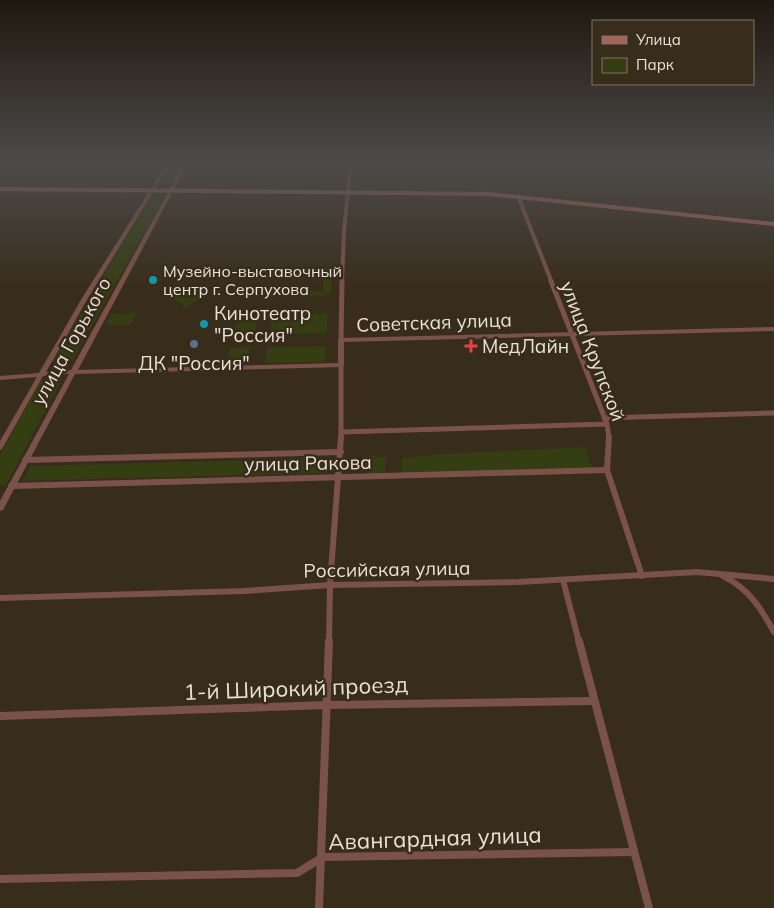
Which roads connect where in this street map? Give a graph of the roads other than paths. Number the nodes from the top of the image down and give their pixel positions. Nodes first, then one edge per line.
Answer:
1 (143, 205) edge
2 (164, 205) edge
3 (346, 205) edge
4 (522, 205) edge
5 (604, 205) edge
6 (774, 224) edge
7 (774, 329) edge
8 (572, 333) junction
9 (341, 340) junction
10 (341, 365) junction
11 (72, 372) junction
12 (42, 373) junction
13 (0, 378) edge
14 (774, 413) edge
15 (604, 418) junction
16 (607, 424) junction
17 (341, 432) junction
18 (0, 447) edge
19 (341, 452) junction
20 (25, 460) junction
21 (607, 470) junction
22 (338, 478) junction
23 (11, 486) junction
24 (0, 508) edge
25 (714, 573) junction
26 (642, 576) junction
27 (563, 580) junction
28 (774, 580) edge
29 (330, 585) junction
30 (0, 598) edge
31 (774, 632) edge
32 (594, 701) junction
33 (328, 705) junction
34 (0, 716) edge
35 (634, 852) junction
36 (323, 856) junction
37 (0, 879) edge
38 (319, 908) edge
39 (649, 908) edge

1 - 12 street, улица Горького
2 - 11 street, улица Горького
3 - 9 street
4 - 8 street, улица Крупской
5 - 6 main road
7 - 8 street, Советская улица
8 - 9 street, Советская улица
8 - 15 street, улица Крупской
9 - 10 street, Советская улица
10 - 11 street
10 - 17 street
11 - 12 street
11 - 20 street, улица Горького
12 - 13 street
12 - 18 street, улица Горького
14 - 15 street
15 - 16 street, улица Крупской
16 - 17 street, улица Ракова
16 - 21 street, улица Крупской
17 - 19 street
19 - 20 street, улица Ракова
19 - 22 street
20 - 23 street, улица Горького
21 - 22 street, улица Ракова
21 - 26 street, улица Крупской
22 - 23 street, улица Ракова
22 - 29 street
23 - 24 street, улица Горького
25 - 26 street, Российская улица
25 - 28 street, Российская улица
25 - 31 street
26 - 27 street, Российская улица
27 - 29 street, Российская улица
27 - 32 street
29 - 30 street, Российская улица
29 - 33 street
32 - 33 street, 1-й Широкий проезд
32 - 35 street
33 - 34 street, 1-й Широкий проезд
33 - 36 street
35 - 36 street, Авангардная улица
35 - 39 street
36 - 37 street, Авангардная улица
36 - 38 street

